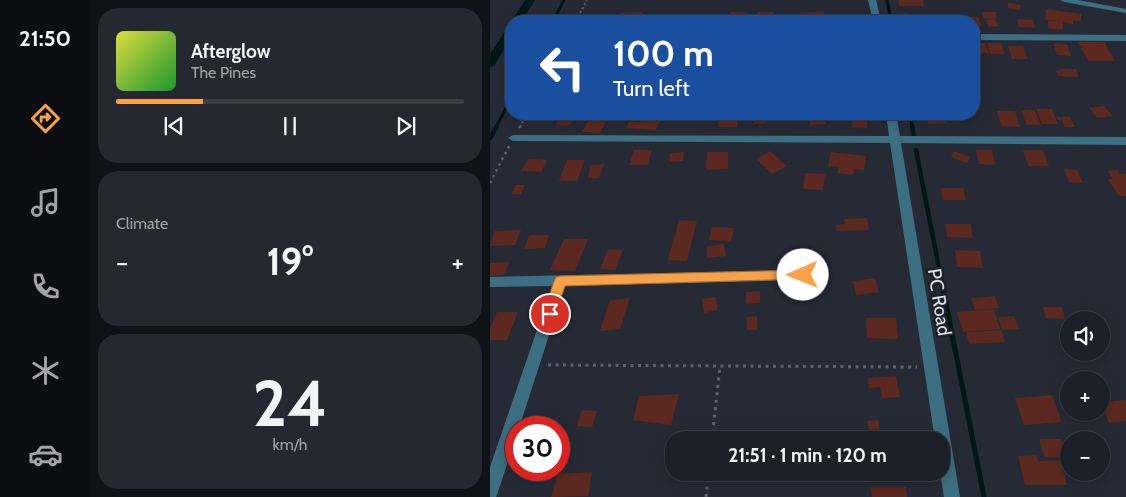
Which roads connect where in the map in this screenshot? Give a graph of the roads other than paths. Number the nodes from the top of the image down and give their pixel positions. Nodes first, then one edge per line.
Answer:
1 (872, 0) edge
2 (1064, 0) edge
3 (1126, 11) edge
4 (876, 15) edge
5 (980, 37) edge
6 (1126, 38) edge
7 (892, 120) edge
8 (514, 138) dead end
9 (895, 139) junction
10 (1126, 140) edge
11 (803, 275) dead end
12 (560, 281) junction
13 (490, 282) edge
14 (490, 492) edge
15 (952, 497) edge

1 - 4 street
2 - 3 street
5 - 6 street
7 - 9 street, PC Road
8 - 9 street
9 - 10 street
9 - 15 street, PC Road
11 - 12 street
12 - 13 street
12 - 14 street

